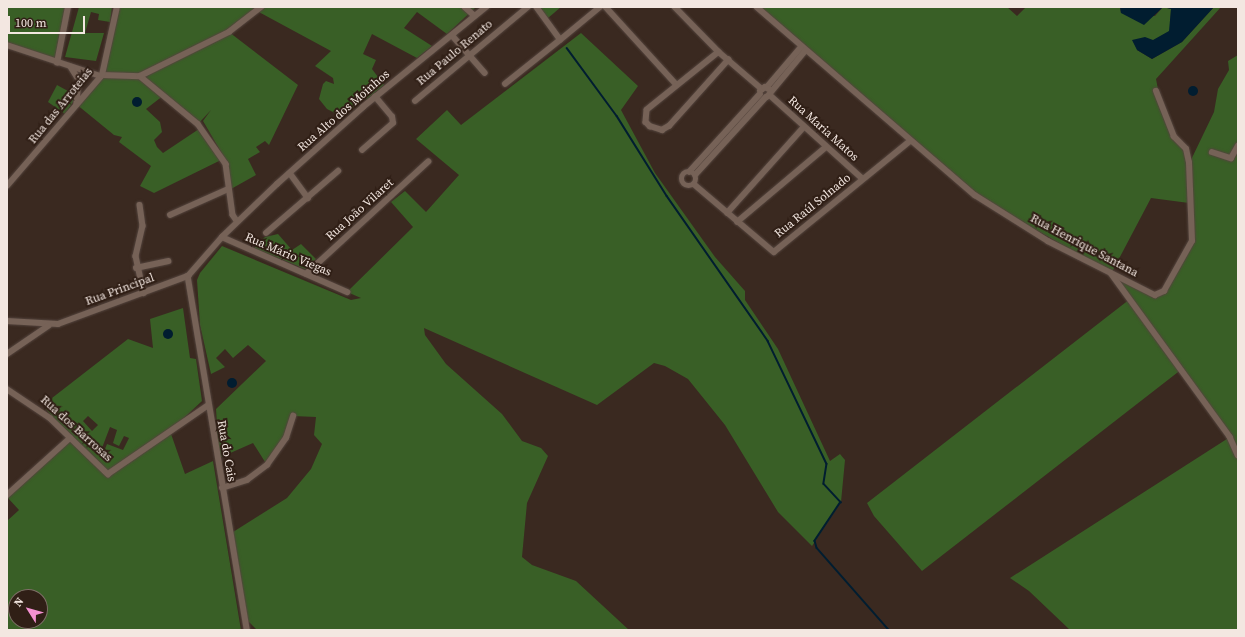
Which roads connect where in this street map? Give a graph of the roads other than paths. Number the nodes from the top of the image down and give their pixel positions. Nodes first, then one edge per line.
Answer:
1 (68, 7) edge
2 (117, 7) edge
3 (261, 7) edge
4 (465, 7) edge
5 (486, 7) edge
6 (528, 7) edge
7 (536, 7) edge
8 (600, 7) edge
9 (606, 7) edge
10 (675, 7) edge
11 (757, 7) edge
12 (475, 16) junction
13 (452, 35) junction
14 (560, 40) junction
15 (7, 45) edge
16 (803, 49) junction
17 (719, 52) junction
18 (470, 56) junction
19 (728, 60) junction
20 (57, 63) junction
21 (71, 67) junction
22 (484, 73) dead end
23 (102, 75) junction
24 (140, 76) junction
25 (505, 84) dead end
26 (677, 85) junction
27 (1156, 91) dead end
28 (766, 92) junction
29 (375, 97) junction
30 (415, 100) dead end
31 (76, 105) junction
32 (803, 128) junction
33 (910, 141) junction
34 (1238, 146) edge
35 (826, 147) junction
36 (362, 150) dead end
37 (1212, 152) dead end
38 (428, 162) dead end
39 (338, 171) dead end
40 (689, 172) junction
41 (290, 173) junction
42 (695, 175) junction
43 (863, 179) junction
44 (694, 184) junction
45 (7, 186) edge
46 (228, 189) junction
47 (308, 198) junction
48 (140, 205) dead end
49 (727, 213) junction
50 (170, 215) dead end
51 (237, 221) junction
52 (737, 222) junction
53 (266, 233) dead end
54 (222, 237) junction
55 (168, 261) dead end
56 (136, 268) junction
57 (1110, 272) junction
58 (306, 274) junction
59 (188, 276) junction
60 (347, 292) dead end
61 (144, 293) junction
62 (7, 321) edge
63 (48, 326) junction
64 (7, 354) edge
65 (7, 389) edge
66 (207, 406) junction
67 (293, 416) dead end
68 (70, 438) junction
69 (1238, 455) edge
70 (222, 488) junction
71 (7, 495) edge
72 (248, 629) edge

1 - 20 street
2 - 23 street, Rua das Arroteias
3 - 24 street
4 - 12 street
5 - 12 street, Rua Alto dos Moinhos
6 - 18 street, Rua Paulo Renato
7 - 14 street
8 - 14 street
9 - 26 street
10 - 17 street, Rua Maria Matos
11 - 16 street, Rua Henrique Santana
12 - 13 street, Rua Alto dos Moinhos
13 - 18 street
13 - 29 street, Rua Alto dos Moinhos
14 - 25 street
15 - 20 street
16 - 28 street
16 - 33 street, Rua Henrique Santana
17 - 19 street, Rua Maria Matos
17 - 26 street
18 - 22 street
18 - 30 street, Rua Paulo Renato
19 - 26 street
19 - 28 street, Rua Maria Matos
20 - 21 street
21 - 23 street
21 - 31 street
23 - 24 street
23 - 31 street, Rua das Arroteias
24 - 46 street
27 - 57 street, Rua Henrique Santana
28 - 32 street, Rua Maria Matos
28 - 40 street
28 - 42 street
29 - 36 street
29 - 41 street, Rua Alto dos Moinhos
31 - 45 street, Rua das Arroteias
32 - 35 street, Rua Maria Matos
32 - 49 street
33 - 43 street, Rua Raúl Solnado
33 - 57 street, Rua Henrique Santana
34 - 37 street
35 - 43 street, Rua Maria Matos
35 - 52 street
38 - 58 street, Rua João Vilaret
39 - 47 street
40 - 42 street
40 - 44 street
41 - 47 street
41 - 51 street, Rua Alto dos Moinhos
42 - 44 street
43 - 52 street, Rua Raúl Solnado
44 - 49 street, Rua Raúl Solnado
46 - 50 street
46 - 51 street
47 - 53 street
48 - 56 street
49 - 52 street, Rua Raúl Solnado
51 - 54 street, Rua Alto dos Moinhos
54 - 58 street, Rua Mário Viegas
54 - 59 street, Rua Principal
55 - 56 street
56 - 61 street
57 - 69 street
58 - 60 street, Rua Mário Viegas
59 - 61 street, Rua Principal
59 - 66 street, Rua do Cais
61 - 63 street, Rua Principal
62 - 63 street, Rua Principal
63 - 64 street
65 - 68 street, Rua dos Barrosas
66 - 68 street, Rua dos Barrosas
66 - 70 street, Rua do Cais
67 - 70 street
68 - 71 street
70 - 72 street, Rua do Cais

